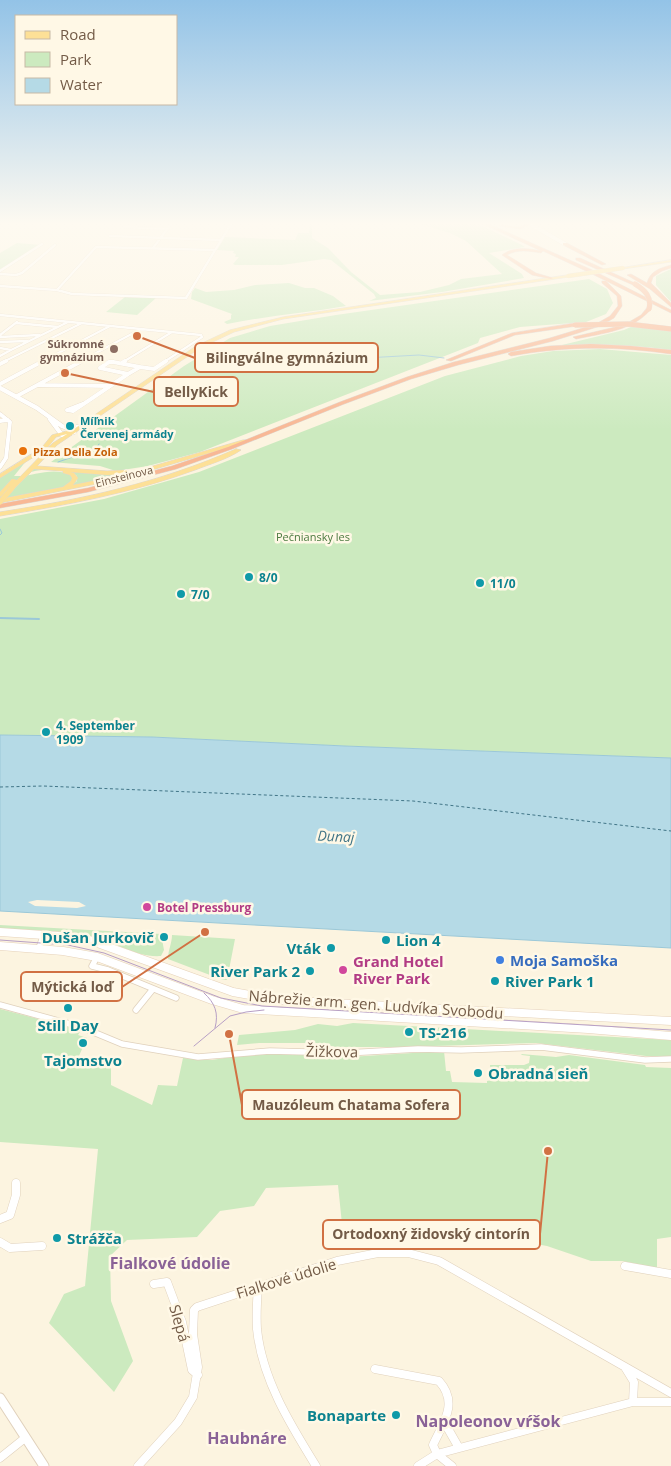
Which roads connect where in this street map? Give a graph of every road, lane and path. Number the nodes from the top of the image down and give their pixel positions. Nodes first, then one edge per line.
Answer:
1 (56, 292) edge
2 (189, 292) edge
3 (454, 292) edge
4 (616, 292) edge
5 (629, 292) edge
6 (633, 292) edge
7 (638, 292) edge
8 (644, 292) edge
9 (656, 292) edge
10 (656, 304) junction
11 (671, 309) edge
12 (0, 315) edge
13 (23, 317) junction
14 (68, 322) junction
15 (16, 323) junction
16 (82, 323) junction
17 (111, 326) junction
18 (58, 327) junction
19 (142, 329) junction
20 (671, 329) edge
21 (172, 332) junction
22 (42, 335) junction
23 (0, 336) edge
24 (30, 340) junction
25 (0, 342) edge
26 (0, 348) edge
27 (11, 350) junction
28 (671, 352) edge
29 (0, 356) edge
30 (494, 357) junction
31 (122, 363) junction
32 (0, 364) edge
33 (140, 367) junction
34 (128, 374) junction
35 (409, 378) junction
36 (0, 384) edge
37 (38, 385) junction
38 (109, 386) junction
39 (1, 389) edge
40 (17, 396) junction
41 (85, 403) dead end
42 (0, 414) edge
43 (48, 415) junction
44 (8, 420) junction
45 (0, 421) edge
46 (62, 426) junction
47 (56, 429) junction
48 (77, 429) junction
49 (62, 434) junction
50 (54, 436) junction
51 (245, 441) junction
52 (54, 444) junction
53 (43, 449) junction
54 (238, 450) junction
55 (41, 458) junction
56 (33, 466) junction
57 (0, 467) edge
58 (50, 467) junction
59 (152, 470) junction
60 (25, 472) junction
61 (0, 476) edge
62 (10, 488) junction
63 (56, 491) junction
64 (0, 495) edge
65 (0, 501) edge
66 (0, 508) edge
67 (0, 514) edge
68 (0, 932) edge
69 (44, 934) junction
70 (0, 946) edge
71 (39, 948) junction
72 (97, 957) junction
73 (153, 989) junction
74 (176, 998) dead end
75 (0, 1005) edge
76 (136, 1010) dead end
77 (671, 1021) edge
78 (671, 1036) edge
79 (671, 1059) edge
80 (16, 1183) dead end
81 (0, 1219) edge
82 (0, 1242) edge
83 (42, 1246) dead end
84 (625, 1266) dead end
85 (671, 1274) edge
86 (154, 1284) dead end
87 (258, 1286) junction
88 (623, 1365) junction
89 (376, 1368) dead end
90 (198, 1375) junction
91 (671, 1393) edge
92 (0, 1398) edge
93 (633, 1402) junction
94 (671, 1402) edge
95 (443, 1420) junction
96 (26, 1438) junction
97 (459, 1448) junction
98 (437, 1454) junction
99 (0, 1458) edge
100 (44, 1466) edge
101 (138, 1466) edge
102 (316, 1466) edge
103 (418, 1466) edge
104 (452, 1466) edge

1 - 2 street
3 - 48 main road
4 - 35 highway
5 - 10 highway
6 - 10 highway
7 - 11 highway
8 - 30 highway, bridge
9 - 11 highway
10 - 11 highway
12 - 13 street
13 - 14 street
13 - 15 street
14 - 16 street
14 - 18 street
15 - 18 street
15 - 23 street
16 - 17 street
16 - 32 street
17 - 19 street
17 - 36 street
18 - 22 street
19 - 21 street
19 - 37 street
20 - 35 highway, bridge
21 - 31 street
21 - 33 street
22 - 23 street
22 - 24 street
24 - 25 street
24 - 27 street
26 - 27 street
27 - 29 street
28 - 30 highway
30 - 54 highway
31 - 33 street
31 - 34 street
33 - 34 street
34 - 38 street
35 - 51 highway
37 - 38 street
37 - 40 street
38 - 41 street
39 - 40 street
40 - 43 street
42 - 44 street
43 - 46 street
43 - 47 street
44 - 45 street
44 - 57 street
46 - 48 street
46 - 49 street
47 - 49 street
47 - 50 street
48 - 49 main road
48 - 52 main road
49 - 50 main road
49 - 52 street
50 - 53 main road
51 - 59 main road, Einsteinova
51 - 66 highway
52 - 55 main road
53 - 60 main road
53 - 61 main road
54 - 66 highway
54 - 67 main road, Einsteinova
55 - 56 main road
55 - 58 main road
56 - 58 main road
56 - 60 main road
58 - 59 main road
59 - 63 main road, Einsteinova
60 - 62 main road
60 - 63 main road
62 - 64 main road
62 - 65 main road, bridge
63 - 65 main road, Einsteinova
68 - 69 main road, Nábrežie arm. gen. Ludvíka Svobodu
69 - 71 street
69 - 77 main road, Nábrežie arm. gen. Ludvíka Svobodu
70 - 71 main road, Nábrežie arm. gen. Ludvíka Svobodu
71 - 72 main road, Nábrežie arm. gen. Ludvíka Svobodu
72 - 73 street
72 - 78 main road, Nábrežie arm. gen. Ludvíka Svobodu
73 - 74 street
73 - 76 street
75 - 79 street, Žižkova
80 - 81 street
82 - 83 street
84 - 85 street
86 - 90 street, Slepá
87 - 88 street, Fialkové údolie
87 - 90 street, Fialkové údolie
87 - 102 street
88 - 91 street, Fialkové údolie
88 - 93 street
89 - 95 street
90 - 101 street, Fialkové údolie
92 - 96 street
93 - 94 street
93 - 97 street
95 - 97 street
95 - 98 street
96 - 99 street
96 - 100 street
97 - 98 street
98 - 103 street
98 - 104 street

